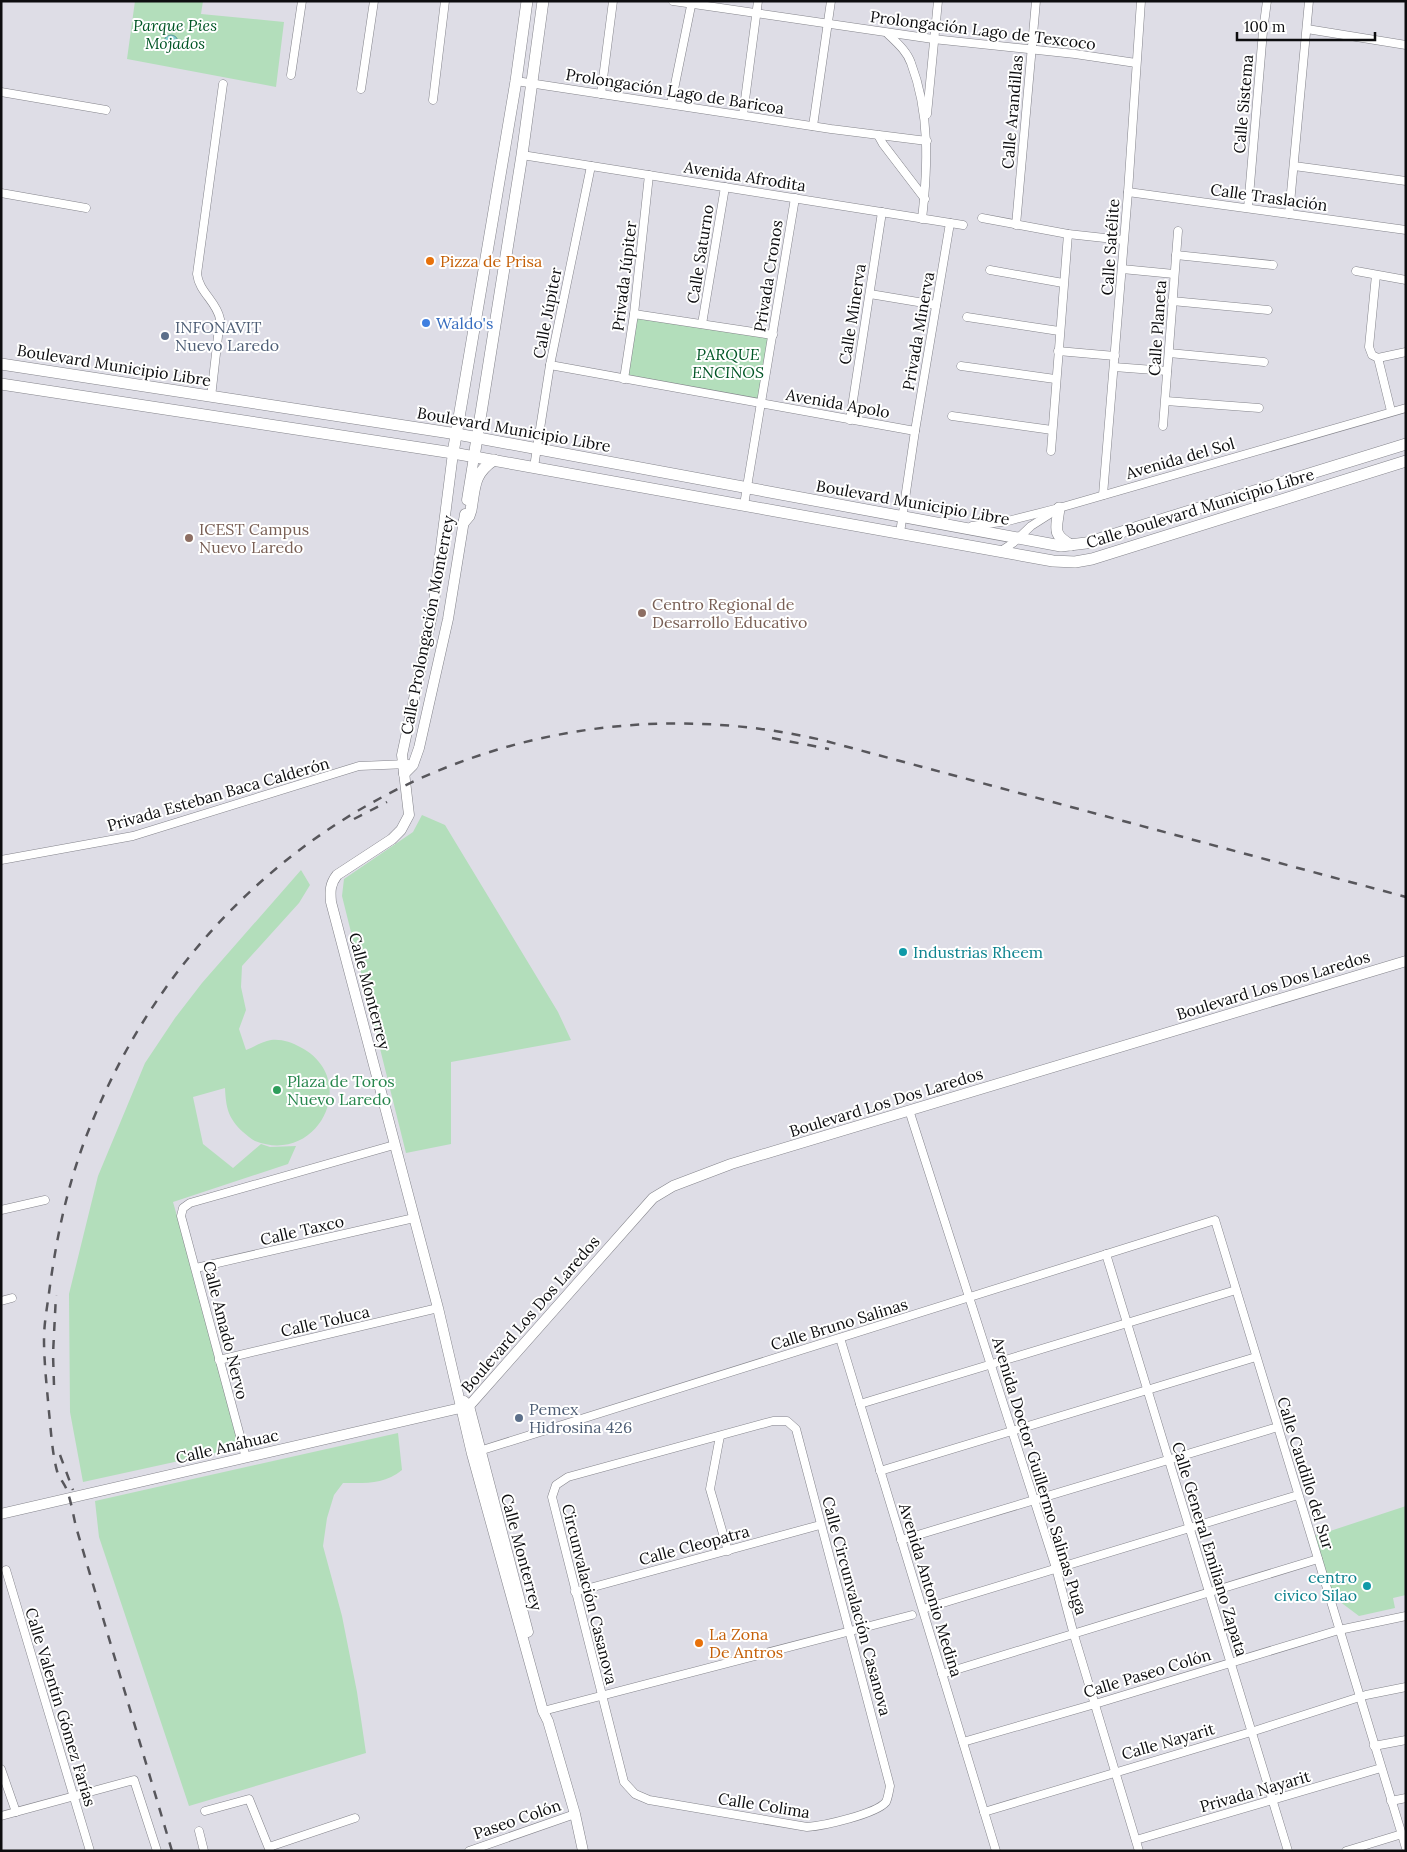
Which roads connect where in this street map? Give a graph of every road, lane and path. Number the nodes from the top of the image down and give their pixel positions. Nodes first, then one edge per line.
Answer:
1 (302, 1) edge
2 (374, 1) edge
3 (445, 1) edge
4 (527, 1) edge
5 (543, 1) edge
6 (613, 1) edge
7 (673, 1) edge
8 (758, 1) edge
9 (831, 1) edge
10 (938, 1) edge
11 (1036, 1) edge
12 (1141, 1) edge
13 (1267, 1) edge
14 (1309, 1) edge
15 (691, 3) edge
16 (756, 14) junction
17 (827, 24) junction
18 (1307, 29) junction
19 (888, 33) junction
20 (933, 39) junction
21 (1406, 45) edge
22 (1032, 51) junction
23 (1136, 63) junction
24 (291, 75) dead end
25 (516, 81) junction
26 (532, 83) junction
27 (223, 84) dead end
28 (361, 89) dead end
29 (1, 92) edge
30 (601, 94) junction
31 (433, 100) dead end
32 (671, 104) junction
33 (106, 110) dead end
34 (742, 115) junction
35 (813, 126) junction
36 (926, 126) junction
37 (878, 135) junction
38 (927, 141) junction
39 (522, 155) junction
40 (591, 166) junction
41 (1294, 166) junction
42 (649, 175) junction
43 (1406, 181) edge
44 (725, 187) junction
45 (1128, 192) junction
46 (1, 193) edge
47 (795, 198) junction
48 (924, 199) junction
49 (86, 208) dead end
50 (1248, 208) junction
51 (882, 212) junction
52 (1289, 214) junction
53 (922, 218) junction
54 (982, 218) dead end
55 (950, 223) junction
56 (963, 225) dead end
57 (1016, 225) junction
58 (1406, 230) edge
59 (1178, 231) dead end
60 (1068, 234) junction
61 (1123, 240) junction
62 (1176, 255) junction
63 (1273, 265) dead end
64 (1122, 269) junction
65 (990, 270) dead end
66 (1356, 271) dead end
67 (1174, 274) junction
68 (1376, 275) junction
69 (1406, 280) edge
70 (1063, 282) junction
71 (870, 294) junction
72 (1172, 301) junction
73 (936, 305) junction
74 (1268, 310) dead end
75 (634, 314) junction
76 (967, 317) dead end
77 (702, 324) junction
78 (1059, 331) junction
79 (773, 335) junction
80 (1058, 351) junction
81 (1406, 352) edge
82 (1170, 353) junction
83 (1115, 356) junction
84 (1378, 358) junction
85 (1264, 362) dead end
86 (1, 364) edge
87 (550, 365) junction
88 (961, 366) dead end
89 (1114, 367) junction
90 (1167, 372) junction
91 (624, 379) junction
92 (1056, 379) junction
93 (1, 384) edge
94 (159, 389) junction
95 (211, 396) junction
96 (1166, 401) junction
97 (762, 403) junction
98 (277, 407) junction
99 (156, 408) junction
100 (1259, 408) dead end
101 (1406, 408) edge
102 (1391, 411) junction
103 (952, 416) dead end
104 (850, 420) junction
105 (274, 426) junction
106 (1163, 426) dead end
107 (1052, 430) junction
108 (915, 431) junction
109 (457, 434) junction
110 (477, 438) junction
111 (1406, 444) edge
112 (537, 449) junction
113 (1051, 451) dead end
114 (454, 453) junction
115 (474, 457) junction
116 (593, 459) junction
117 (494, 460) junction
118 (1406, 461) edge
119 (534, 467) junction
120 (590, 478) junction
121 (748, 488) junction
122 (1103, 495) junction
123 (744, 505) junction
124 (1059, 508) junction
125 (902, 516) junction
126 (464, 522) junction
127 (960, 527) junction
128 (900, 533) junction
129 (1019, 538) junction
130 (1073, 546) junction
131 (1000, 551) junction
132 (406, 767) junction
133 (1, 860) edge
134 (1406, 961) edge
135 (910, 1110) junction
136 (394, 1145) junction
137 (45, 1200) dead end
138 (1, 1210) edge
139 (414, 1218) junction
140 (1215, 1220) joint
141 (1106, 1254) junction
142 (196, 1268) junction
143 (1236, 1290) junction
144 (970, 1297) junction
145 (12, 1298) dead end
146 (1, 1301) edge
147 (438, 1308) junction
148 (1127, 1323) junction
149 (840, 1338) junction
150 (1256, 1357) junction
151 (219, 1360) junction
152 (992, 1364) junction
153 (1147, 1390) junction
154 (860, 1404) junction
155 (464, 1408) junction
156 (787, 1421) joint
157 (1278, 1427) junction
158 (1013, 1431) junction
159 (720, 1436) junction
160 (476, 1452) junction
161 (246, 1458) junction
162 (1168, 1460) junction
163 (880, 1471) junction
164 (1298, 1495) junction
165 (1034, 1500) junction
166 (1, 1514) edge
167 (820, 1526) junction
168 (1189, 1528) junction
169 (902, 1540) junction
170 (728, 1550) junction
171 (1318, 1560) junction
172 (1056, 1568) junction
173 (6, 1570) dead end
174 (575, 1592) junction
175 (1209, 1593) junction
176 (922, 1609) junction
177 (912, 1615) dead end
178 (1406, 1616) edge
179 (1339, 1630) junction
180 (850, 1631) junction
181 (1074, 1635) junction
182 (1230, 1662) junction
183 (942, 1674) junction
184 (1406, 1687) edge
185 (602, 1696) junction
186 (1360, 1697) junction
187 (1095, 1704) junction
188 (546, 1710) junction
189 (1251, 1732) junction
190 (1406, 1740) edge
191 (963, 1742) junction
192 (1374, 1746) junction
193 (1381, 1768) junction
194 (1, 1769) edge
195 (1114, 1771) junction
196 (635, 1794) joint
197 (74, 1797) junction
198 (1406, 1798) edge
199 (1272, 1800) junction
200 (886, 1801) joint
201 (1391, 1801) junction
202 (205, 1811) dead end
203 (16, 1812) junction
204 (984, 1812) junction
205 (575, 1814) junction
206 (1, 1816) edge
207 (354, 1818) dead end
208 (198, 1831) dead end
209 (1402, 1834) junction
210 (1136, 1840) junction
211 (1406, 1848) edge
212 (270, 1849) edge
213 (90, 1851) edge
214 (157, 1851) edge
215 (204, 1851) edge
216 (469, 1851) edge
217 (583, 1851) edge
218 (996, 1851) edge
219 (1139, 1851) edge
220 (1288, 1851) edge
221 (1346, 1851) edge

1 - 24 street
2 - 28 street
3 - 31 street
4 - 25 main road, Calle Prolongación Monterrey
5 - 26 main road, Calle Prolongación Monterrey
6 - 30 street
7 - 15 street, Prolongación Lago de Texcoco
8 - 16 street
9 - 17 street
10 - 20 street
11 - 22 street, Calle Arandillas
12 - 23 street, Calle Satélite
13 - 50 street, Calle Sistema
14 - 18 street
15 - 16 street, Prolongación Lago de Texcoco
15 - 32 street
16 - 17 street, Prolongación Lago de Texcoco
16 - 34 street
17 - 19 street, Prolongación Lago de Texcoco
17 - 35 street
18 - 21 street
18 - 41 street
19 - 20 street, Prolongación Lago de Texcoco
19 - 36 street
20 - 22 street, Prolongación Lago de Texcoco
20 - 36 street
22 - 23 street, Prolongación Lago de Texcoco
22 - 57 street, Calle Arandillas
23 - 45 street, Calle Satélite
25 - 26 street, Prolongación Lago de Baricoa
25 - 109 main road, Calle Prolongación Monterrey
26 - 30 street, Prolongación Lago de Baricoa
26 - 39 main road, Calle Prolongación Monterrey
27 - 95 street
29 - 33 street
30 - 32 street, Prolongación Lago de Baricoa
32 - 34 street, Prolongación Lago de Baricoa
34 - 35 street, Prolongación Lago de Baricoa
35 - 37 street, Prolongación Lago de Baricoa
36 - 38 street
37 - 38 street, Prolongación Lago de Baricoa
37 - 48 street
38 - 48 street
39 - 40 street, Avenida Afrodita
39 - 110 main road, Calle Prolongación Monterrey
40 - 42 street, Avenida Afrodita
40 - 87 street, Calle Júpiter
41 - 43 street
41 - 52 street
42 - 44 street, Avenida Afrodita
42 - 75 street, Privada Júpiter
44 - 47 street, Avenida Afrodita
44 - 77 street, Calle Saturno
45 - 50 street, Calle Traslación
45 - 61 street, Calle Satélite
46 - 49 street
47 - 51 street, Avenida Afrodita
47 - 79 street, Privada Cronos
48 - 53 street
50 - 52 street, Calle Traslación
51 - 53 street, Avenida Afrodita
51 - 71 street, Calle Minerva
52 - 58 street, Calle Traslación
53 - 55 street, Avenida Afrodita
54 - 57 street
55 - 56 street, Avenida Afrodita
55 - 73 street, Privada Minerva
57 - 60 street
59 - 62 street, Calle Planeta
60 - 61 street
60 - 70 street
61 - 64 street, Calle Satélite
62 - 63 street
62 - 67 street, Calle Planeta
64 - 67 street
64 - 83 street, Calle Satélite
65 - 70 street
66 - 68 street
67 - 72 street, Calle Planeta
68 - 69 street
68 - 84 street
70 - 78 street
71 - 73 street
71 - 104 street, Calle Minerva
72 - 74 street
72 - 82 street, Calle Planeta
73 - 108 street, Privada Minerva
75 - 77 street
75 - 91 street, Privada Júpiter
76 - 78 street
77 - 79 street
78 - 80 street
79 - 97 street, Privada Cronos
80 - 83 street
80 - 92 street
81 - 84 street
82 - 85 street
82 - 90 street, Calle Planeta
83 - 89 street, Calle Satélite
84 - 102 street
86 - 94 main road, Boulevard Municipio Libre
87 - 91 street, Avenida Apolo
87 - 112 street, Calle Júpiter
88 - 92 street
89 - 90 street
89 - 122 street, Calle Satélite
90 - 96 street, Calle Planeta
91 - 97 street, Avenida Apolo
92 - 107 street
93 - 99 main road, Boulevard Municipio Libre
94 - 95 main road, Boulevard Municipio Libre
94 - 99 main road
95 - 98 main road, Boulevard Municipio Libre
96 - 100 street
96 - 106 street, Calle Planeta
97 - 104 street, Avenida Apolo
97 - 121 street, Privada Cronos
98 - 105 main road
98 - 109 main road, Boulevard Municipio Libre
99 - 105 main road, Boulevard Municipio Libre
101 - 102 street, Avenida del Sol
102 - 122 street, Avenida del Sol
103 - 107 street
104 - 108 street, Avenida Apolo
105 - 114 main road, Boulevard Municipio Libre
107 - 113 street
108 - 125 street, Privada Minerva
109 - 110 main road, Boulevard Municipio Libre
109 - 114 main road, Calle Prolongación Monterrey
110 - 112 main road, Boulevard Municipio Libre
110 - 115 main road, Calle Prolongación Monterrey
111 - 130 main road, Calle Boulevard Municipio Libre
112 - 116 main road, Boulevard Municipio Libre
112 - 119 street, Calle Júpiter
114 - 115 main road, Boulevard Municipio Libre
114 - 132 street, Calle Prolongación Monterrey
115 - 117 main road, Boulevard Municipio Libre
115 - 126 street, Calle Prolongación Monterrey
116 - 120 main road
116 - 121 main road, Boulevard Municipio Libre
117 - 119 main road, Boulevard Municipio Libre
117 - 126 main road
118 - 131 main road, Calle Boulevard Municipio Libre
119 - 120 main road, Boulevard Municipio Libre
120 - 123 main road, Boulevard Municipio Libre
121 - 123 street, Privada Cronos
121 - 125 main road, Boulevard Municipio Libre
122 - 124 street, Avenida del Sol
123 - 128 main road, Boulevard Municipio Libre
124 - 127 street, Avenida del Sol
124 - 129 street
124 - 130 main road
125 - 127 main road, Boulevard Municipio Libre
125 - 128 street, Privada Minerva
126 - 132 street, Calle Prolongación Monterrey
127 - 129 main road, Boulevard Municipio Libre
128 - 131 main road, Boulevard Municipio Libre
129 - 130 main road, Calle Boulevard Municipio Libre
129 - 131 street
132 - 133 street, Privada Esteban Baca Calderón
132 - 136 street, Calle Monterrey
134 - 135 street, Boulevard Los Dos Laredos
135 - 144 street, Avenida Doctor Guillermo Salinas Puga
135 - 155 street, Boulevard Los Dos Laredos
136 - 139 street, Calle Monterrey
136 - 142 street, Calle Amado Nervo
137 - 138 street
139 - 142 street, Calle Taxco
139 - 147 street, Calle Monterrey
140 - 141 street, Calle Bruno Salinas
140 - 143 street, Calle Caudillo del Sur
141 - 144 street, Calle Bruno Salinas
141 - 148 street, Calle General Emiliano Zapata
142 - 151 street, Calle Amado Nervo
143 - 148 street
143 - 150 street, Calle Caudillo del Sur
144 - 149 street, Calle Bruno Salinas
144 - 152 street, Avenida Doctor Guillermo Salinas Puga
145 - 146 street
147 - 151 street, Calle Toluca
147 - 155 street, Calle Monterrey
148 - 152 street
148 - 153 street, Calle General Emiliano Zapata
149 - 154 street, Avenida Antonio Medina
149 - 160 street, Calle Bruno Salinas
150 - 153 street
150 - 157 street, Calle Caudillo del Sur
151 - 161 street, Calle Amado Nervo
152 - 154 street
152 - 158 street, Avenida Doctor Guillermo Salinas Puga
153 - 158 street
153 - 162 street, Calle General Emiliano Zapata
154 - 163 street, Avenida Antonio Medina
155 - 160 street, Calle Monterrey
155 - 161 street, Calle Anáhuac
156 - 159 street, Circunvalación Casanova
156 - 167 street, Calle Circunvalación Casanova
157 - 162 street
157 - 164 street, Calle Caudillo del Sur
158 - 163 street
158 - 165 street, Avenida Doctor Guillermo Salinas Puga
159 - 170 street
159 - 174 street, Circunvalación Casanova
160 - 188 street, Calle Monterrey
161 - 166 street, Calle Anáhuac
162 - 165 street
162 - 168 street, Calle General Emiliano Zapata
163 - 169 street, Avenida Antonio Medina
164 - 168 street
164 - 171 street, Calle Caudillo del Sur
165 - 169 street
165 - 172 street, Avenida Doctor Guillermo Salinas Puga
167 - 170 street, Calle Cleopatra
167 - 180 street, Calle Circunvalación Casanova
168 - 172 street
168 - 175 street, Calle General Emiliano Zapata
169 - 176 street, Avenida Antonio Medina
170 - 174 street, Calle Cleopatra
171 - 175 street
171 - 179 street, Calle Caudillo del Sur
172 - 176 street
172 - 181 street, Avenida Doctor Guillermo Salinas Puga
173 - 197 street, Calle Valentín Gómez Farías
174 - 185 street, Circunvalación Casanova
175 - 181 street
175 - 182 street, Calle General Emiliano Zapata
176 - 183 street, Avenida Antonio Medina
177 - 180 street
178 - 179 street, Calle Paseo Colón
179 - 182 street, Calle Paseo Colón
179 - 186 street, Calle Caudillo del Sur
180 - 185 street
180 - 200 street, Calle Circunvalación Casanova
181 - 183 street
181 - 187 street, Avenida Doctor Guillermo Salinas Puga
182 - 187 street, Calle Paseo Colón
182 - 189 street, Calle General Emiliano Zapata
183 - 191 street, Avenida Antonio Medina
184 - 186 street, Calle Nayarit
185 - 188 street
185 - 196 street, Circunvalación Casanova
186 - 189 street, Calle Nayarit
186 - 192 street, Calle Caudillo del Sur
187 - 191 street, Calle Paseo Colón
187 - 195 street, Avenida Doctor Guillermo Salinas Puga
188 - 205 street, Calle Monterrey
189 - 195 street, Calle Nayarit
189 - 199 street, Calle General Emiliano Zapata
190 - 192 street
191 - 204 street, Avenida Antonio Medina
192 - 193 street, Calle Caudillo del Sur
193 - 199 street, Privada Nayarit
193 - 201 street, Calle Caudillo del Sur
194 - 203 street
195 - 204 street, Calle Nayarit
195 - 210 street, Avenida Doctor Guillermo Salinas Puga
196 - 200 street, Calle Colima
197 - 203 street
197 - 213 street, Calle Valentín Gómez Farías
197 - 214 street
198 - 201 street
199 - 210 street, Privada Nayarit
199 - 220 street, Calle General Emiliano Zapata
201 - 209 street, Calle Caudillo del Sur
202 - 212 street
203 - 206 street
204 - 218 street, Avenida Antonio Medina
205 - 216 street, Paseo Colón
205 - 217 street, Calle Monterrey
207 - 212 street
208 - 215 street
209 - 211 street, Calle Caudillo del Sur
209 - 221 street
210 - 219 street, Avenida Doctor Guillermo Salinas Puga

